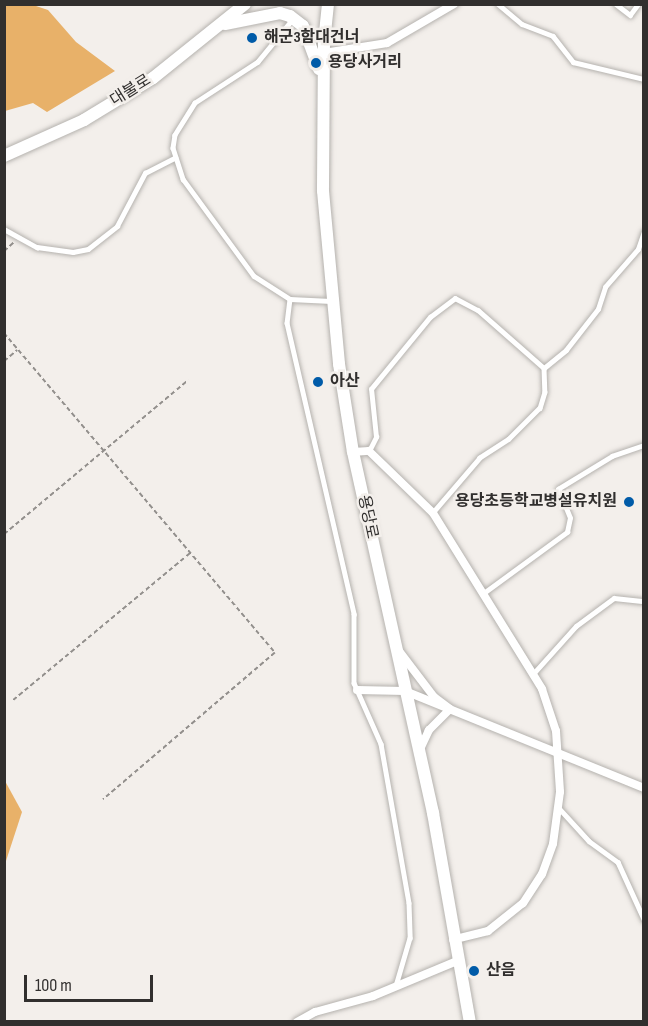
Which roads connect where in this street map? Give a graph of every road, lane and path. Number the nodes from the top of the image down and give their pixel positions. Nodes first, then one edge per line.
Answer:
1 (245, 4) edge
2 (454, 4) edge
3 (498, 4) edge
4 (616, 4) edge
5 (638, 4) edge
6 (328, 5) edge
7 (290, 23) dead end
8 (224, 25) junction
9 (324, 53) junction
10 (644, 79) edge
11 (323, 83) junction
12 (4, 156) edge
13 (175, 158) junction
14 (4, 229) edge
15 (644, 232) edge
16 (19, 237) junction
17 (4, 251) edge
18 (290, 299) junction
19 (332, 301) junction
20 (4, 333) edge
21 (18, 349) junction
22 (4, 361) edge
23 (544, 368) junction
24 (188, 380) dead end
25 (644, 445) edge
26 (104, 451) junction
27 (353, 452) junction
28 (369, 452) junction
29 (433, 513) junction
30 (4, 534) edge
31 (191, 553) junction
32 (485, 592) junction
33 (644, 601) edge
34 (394, 645) junction
35 (533, 674) junction
36 (357, 690) junction
37 (405, 691) junction
38 (13, 700) dead end
39 (450, 709) junction
40 (419, 752) junction
41 (557, 754) junction
42 (644, 788) edge
43 (103, 800) dead end
44 (558, 807) junction
45 (644, 919) edge
46 (453, 940) junction
47 (457, 961) junction
48 (396, 986) junction
49 (297, 1022) edge
50 (470, 1022) edge

1 - 8 main road, 대불로
2 - 9 street
3 - 10 lane
4 - 5 lane
6 - 9 main road, 용당로
7 - 13 lane
8 - 11 main road
8 - 12 main road, 대불로
9 - 11 main road, 용당로
11 - 19 main road, 용당로
13 - 16 lane
13 - 18 lane
14 - 16 lane
15 - 23 lane
16 - 17 path
18 - 19 lane
18 - 36 lane
19 - 27 main road, 용당로
20 - 21 path
21 - 22 path
21 - 26 path
23 - 28 lane
23 - 29 lane
24 - 26 path
25 - 32 lane
26 - 30 path
26 - 31 path
27 - 28 street
27 - 34 main road, 용당로
28 - 29 street
29 - 32 street
31 - 38 path
31 - 43 path
32 - 35 street
33 - 35 lane
34 - 37 main road, 용당로
34 - 39 street
35 - 41 street
36 - 37 street
36 - 48 lane
37 - 39 street
37 - 40 main road, 용당로
39 - 40 street
39 - 41 street
40 - 46 main road, 용당로
41 - 42 street
41 - 44 street
44 - 45 lane
44 - 46 street
46 - 47 main road, 용당로
47 - 48 street
47 - 50 main road, 용당로
48 - 49 street

